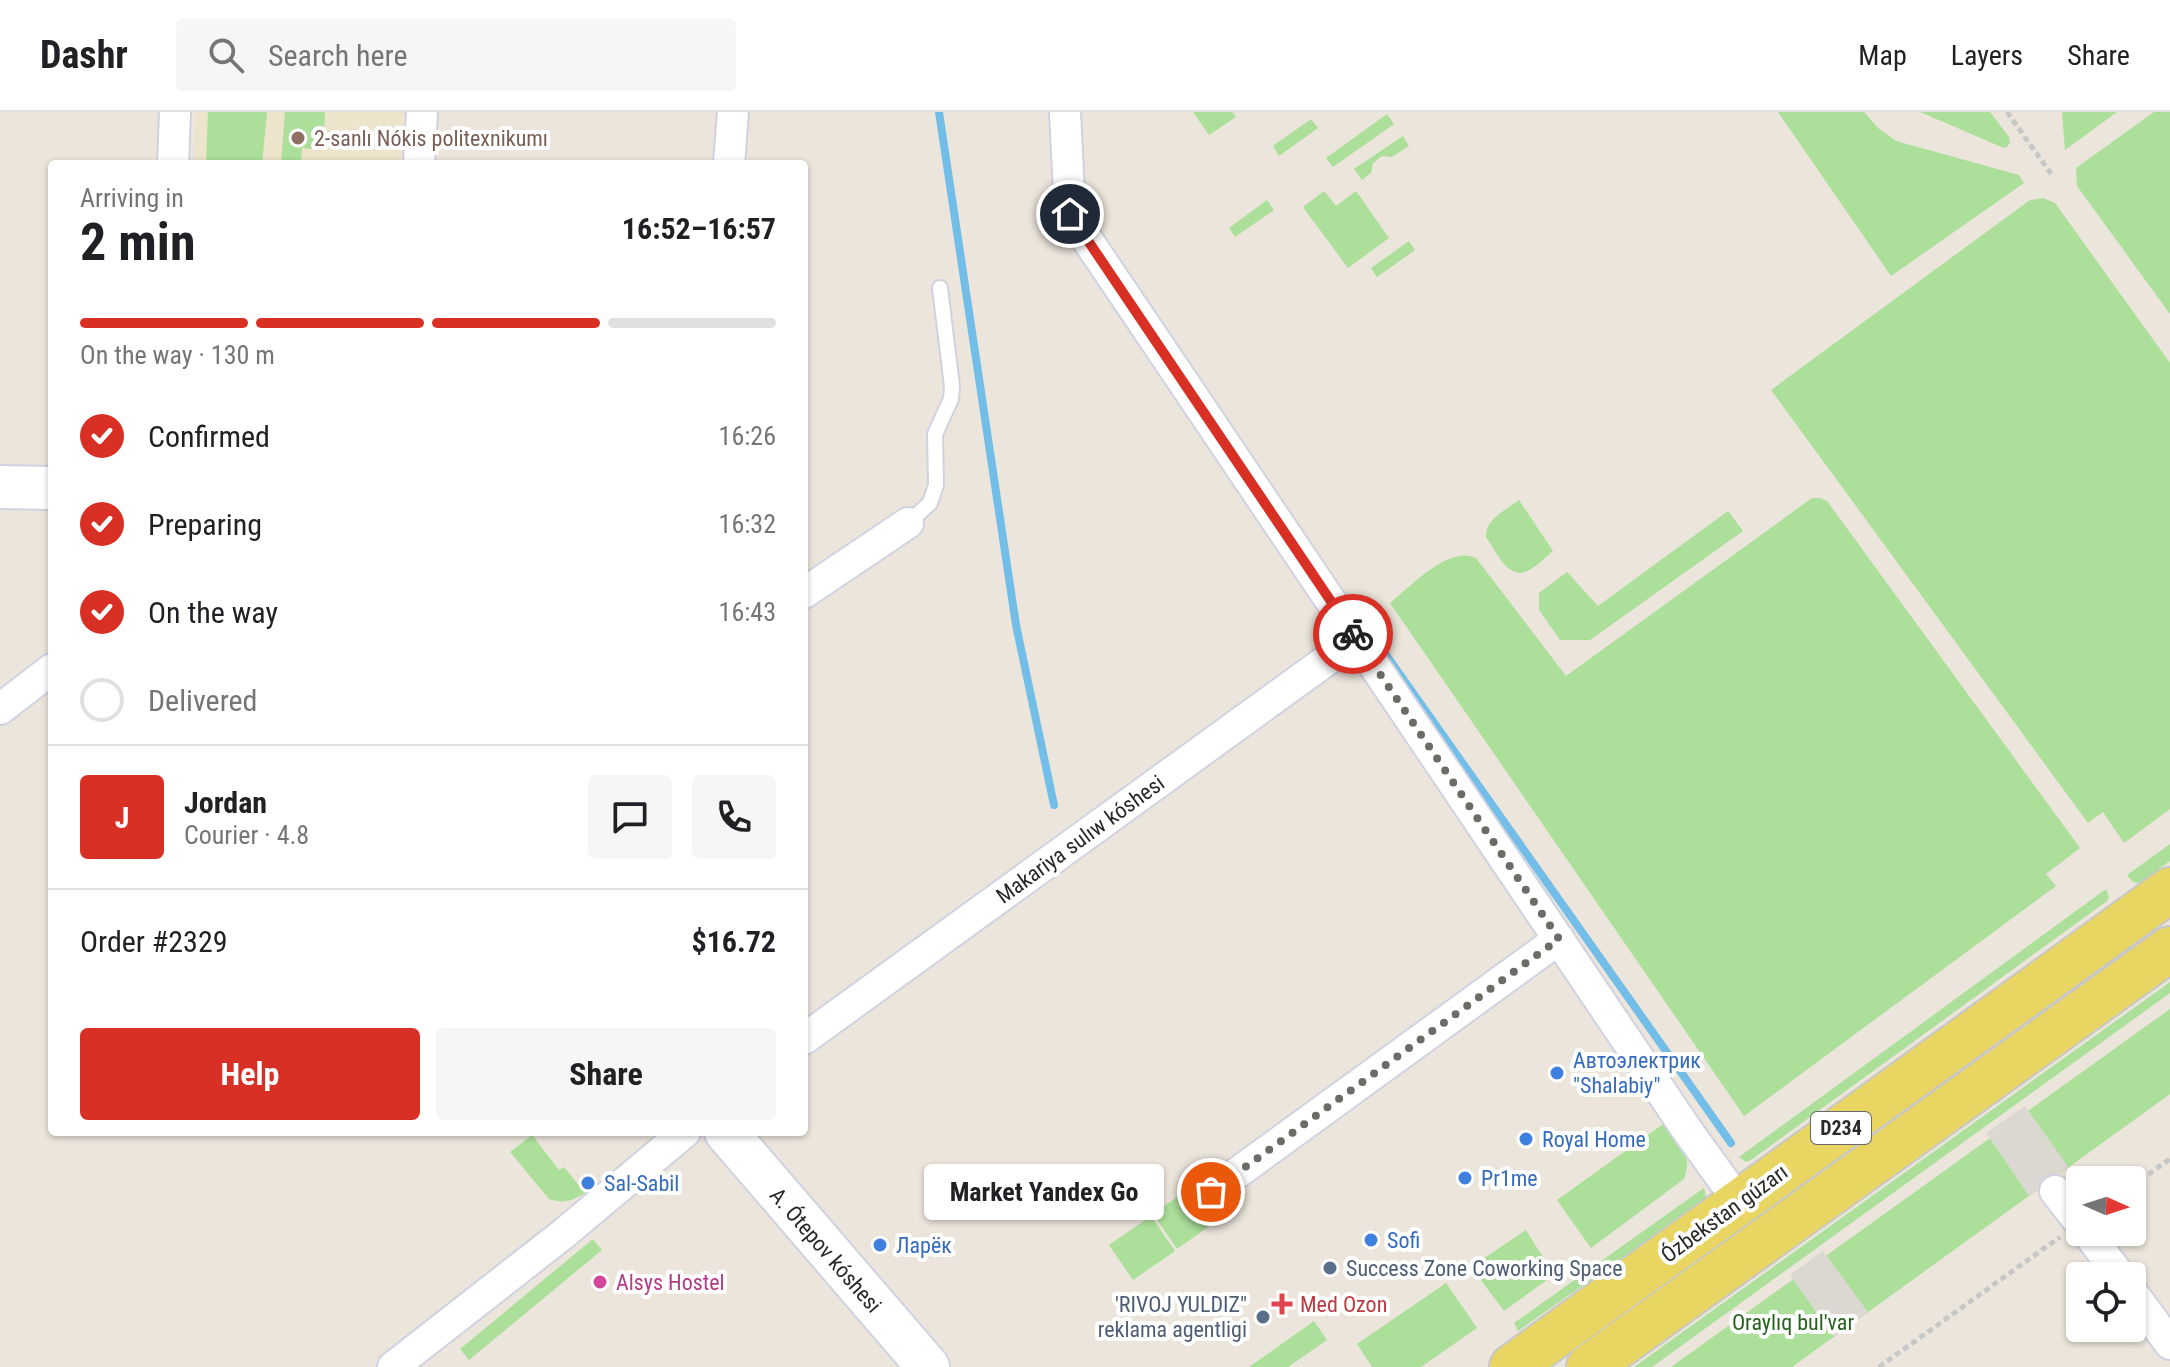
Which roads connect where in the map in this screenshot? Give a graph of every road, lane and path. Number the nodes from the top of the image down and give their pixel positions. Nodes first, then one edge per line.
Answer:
1 (175, 112) edge
2 (422, 112) edge
3 (733, 112) edge
4 (1065, 112) edge
5 (2007, 112) edge
6 (173, 160) edge
7 (419, 160) edge
8 (729, 160) edge
9 (2052, 175) dead end
10 (940, 288) dead end
11 (0, 487) edge
12 (48, 488) edge
13 (908, 523) joint
14 (808, 590) edge
15 (1356, 639) junction
16 (48, 672) edge
17 (0, 709) edge
18 (2170, 890) edge
19 (1559, 939) junction
20 (2170, 949) edge
21 (808, 1036) edge
22 (680, 1136) edge
23 (729, 1136) edge
24 (2170, 1159) edge
25 (2146, 1176) edge
26 (2055, 1191) dead end
27 (1211, 1192) dead end
28 (1739, 1202) junction
29 (2066, 1209) edge
30 (2066, 1237) edge
31 (2093, 1246) edge
32 (2107, 1262) edge
33 (2146, 1308) edge
34 (2162, 1326) edge
35 (393, 1367) edge
36 (928, 1367) edge
37 (1512, 1367) edge
38 (1589, 1367) edge
39 (1879, 1367) edge

1 - 6 street
2 - 7 street
3 - 8 street
4 - 15 street
5 - 9 path
10 - 13 lane
11 - 12 main road
13 - 14 street
15 - 19 street
15 - 21 street, Makariya sulıw kóshesi
16 - 17 street
18 - 28 main road, Ózbekstan gúzarı / D234
19 - 27 street
19 - 28 street
20 - 38 main road, Ózbekstan gúzarı / D234
22 - 35 street
23 - 36 main road, A. Ótepov kóshesi
24 - 25 path
26 - 29 street
28 - 37 main road, Ózbekstan gúzarı / D234
30 - 39 path
31 - 32 street
33 - 34 street

